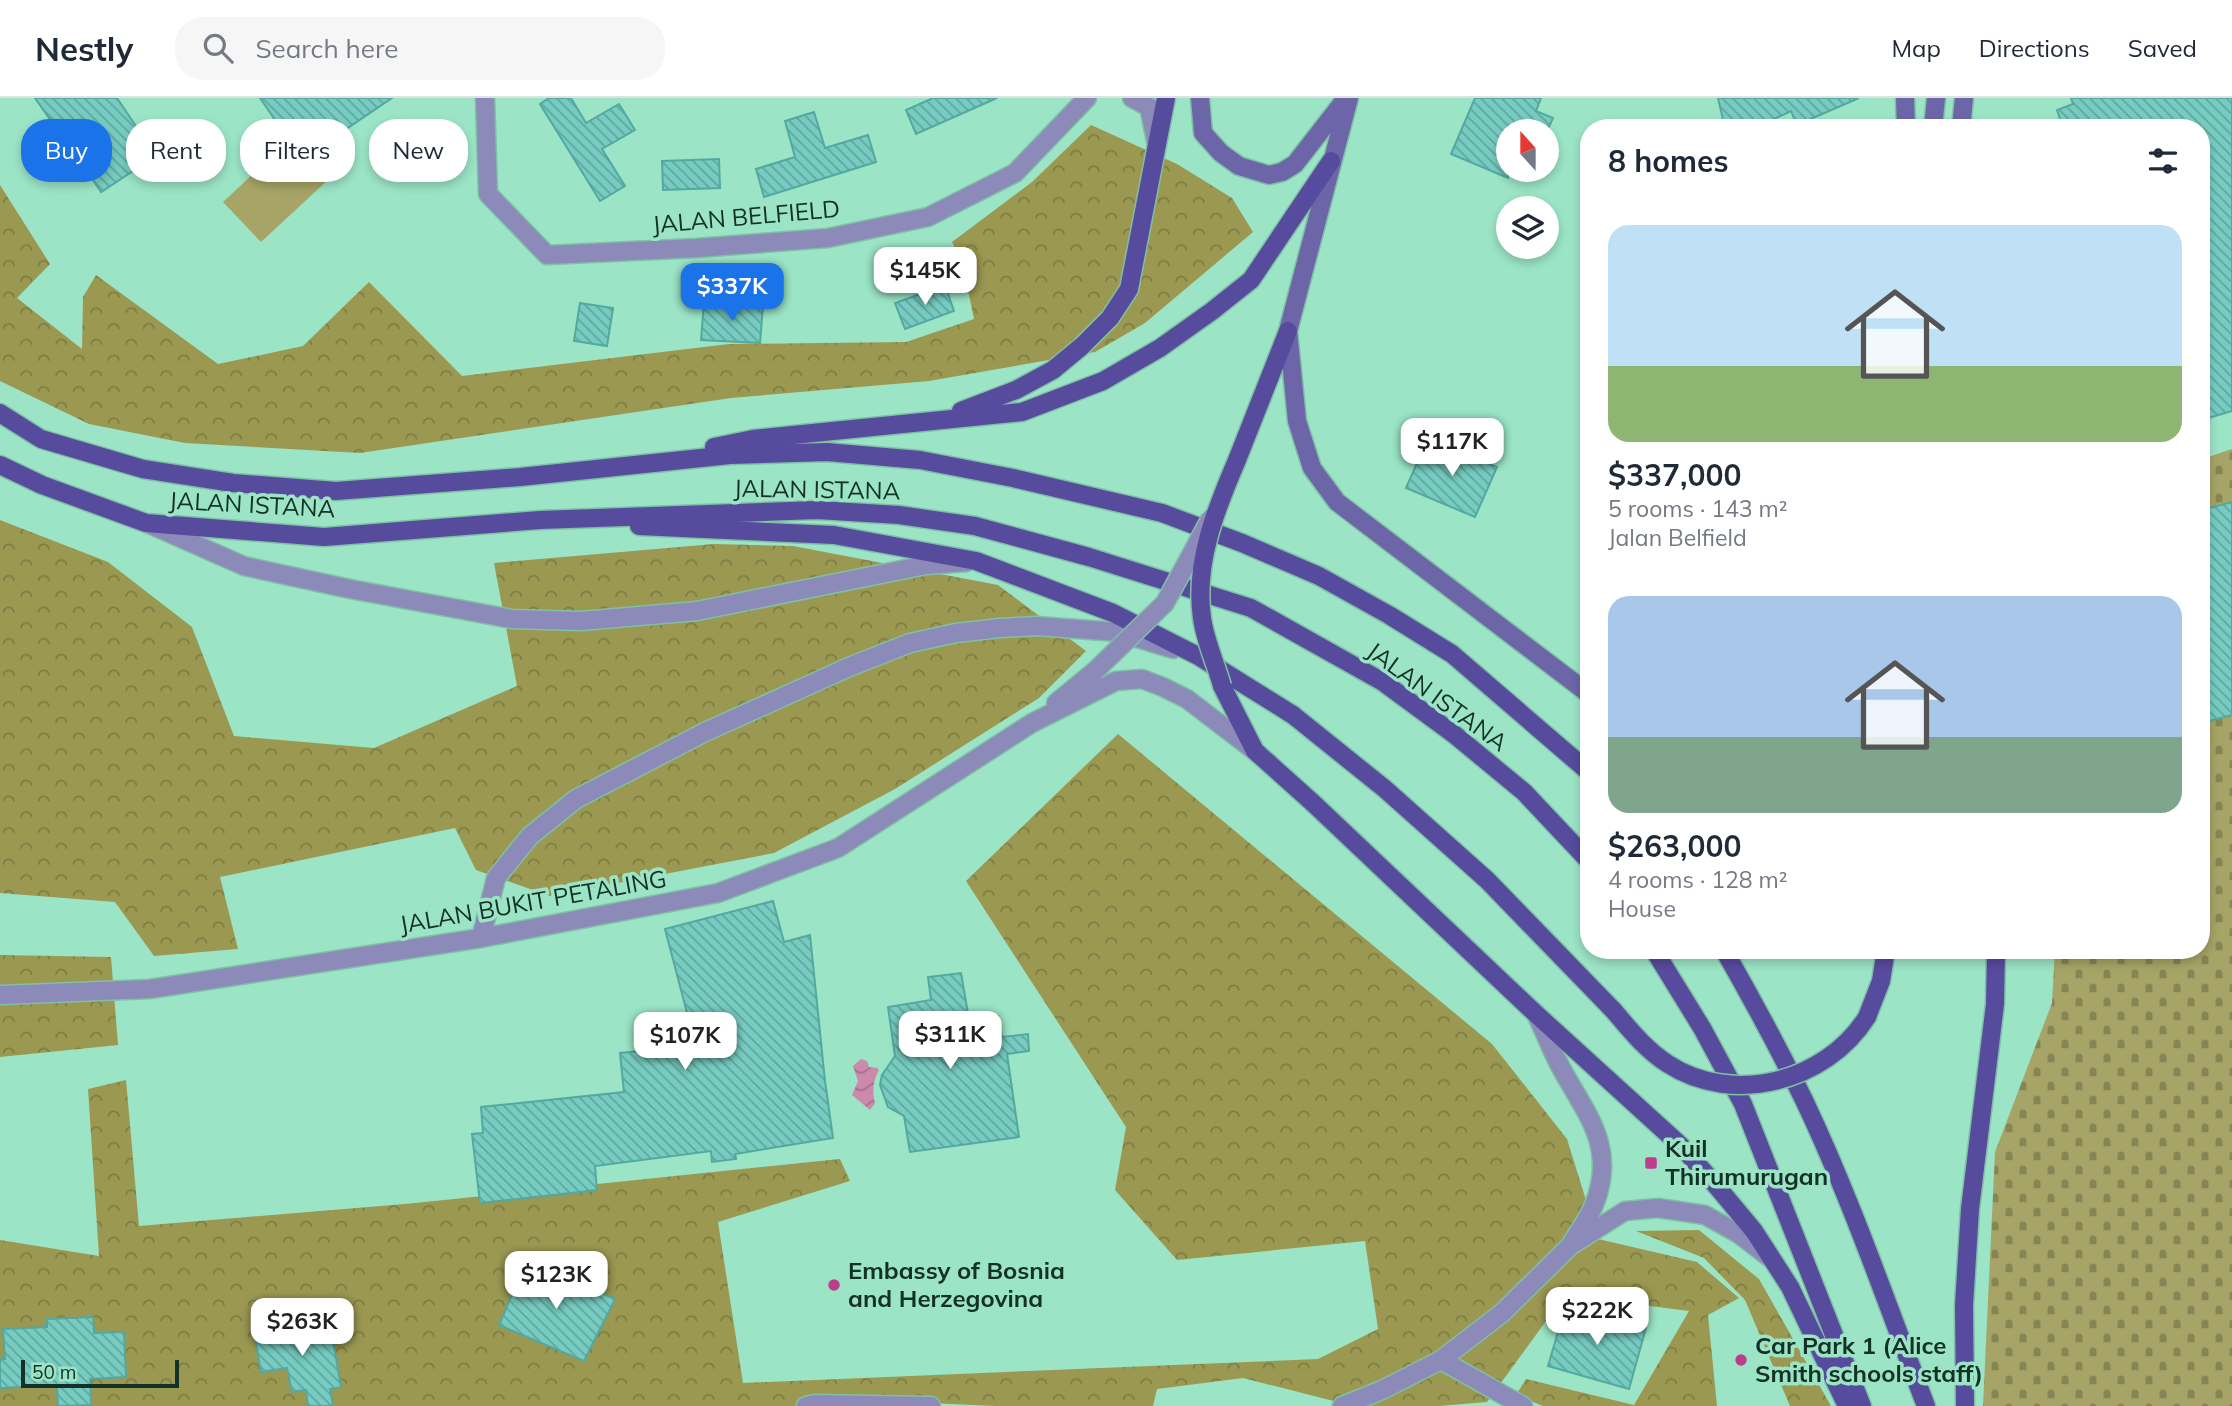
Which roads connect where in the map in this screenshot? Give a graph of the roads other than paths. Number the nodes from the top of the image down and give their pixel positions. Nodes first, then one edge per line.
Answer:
1 (485, 98) edge
2 (1089, 98) edge
3 (1132, 98) edge
4 (1166, 98) edge
5 (1199, 98) edge
6 (1348, 98) edge
7 (1905, 98) edge
8 (1936, 98) edge
9 (1964, 98) edge
10 (1906, 119) edge
11 (1934, 119) edge
12 (1962, 119) edge
13 (1156, 141) junction
14 (1331, 161) junction
15 (1288, 331) junction
16 (0, 414) edge
17 (938, 420) junction
18 (0, 464) edge
19 (607, 468) junction
20 (1217, 506) junction
21 (540, 520) junction
22 (146, 523) junction
23 (976, 561) junction
24 (1200, 657) junction
25 (1580, 687) edge
26 (1032, 723) junction
27 (1255, 751) junction
28 (1580, 764) edge
29 (1580, 851) edge
30 (481, 938) junction
31 (1660, 959) edge
32 (1729, 959) edge
33 (1885, 959) edge
34 (1996, 959) edge
35 (0, 995) edge
36 (1536, 1014) junction
37 (1570, 1246) junction
38 (1772, 1259) junction
39 (1441, 1360) junction
40 (806, 1406) edge
41 (931, 1406) edge
42 (1342, 1406) edge
43 (1523, 1406) edge
44 (1847, 1406) edge
45 (1862, 1406) edge
46 (1926, 1406) edge
47 (1965, 1406) edge

1 - 2 street, JALAN BELFIELD
3 - 13 street
4 - 13 main road
5 - 6 main road
6 - 14 main road
7 - 10 main road
8 - 11 main road
9 - 12 main road
13 - 17 main road
14 - 15 main road
14 - 17 main road
15 - 20 main road, bridge
15 - 25 main road
16 - 19 main road, JALAN ISTANA
17 - 19 main road
18 - 22 main road, JALAN ISTANA
19 - 28 main road, JALAN ISTANA
20 - 26 street, JALAN BUKIT PETALING, bridge
20 - 27 main road, bridge
21 - 22 main road, JALAN ISTANA
21 - 23 main road
21 - 29 main road, JALAN ISTANA
22 - 23 street
23 - 24 main road
24 - 30 street
24 - 33 main road, bridge
26 - 27 street, JALAN BUKIT PETALING
26 - 30 street, JALAN BUKIT PETALING
27 - 36 main road
30 - 35 street, JALAN BUKIT PETALING
31 - 45 main road
32 - 46 main road
34 - 47 main road
36 - 37 street
36 - 38 main road
37 - 38 street
37 - 39 street
38 - 44 main road
39 - 42 street
39 - 43 street
40 - 41 street

